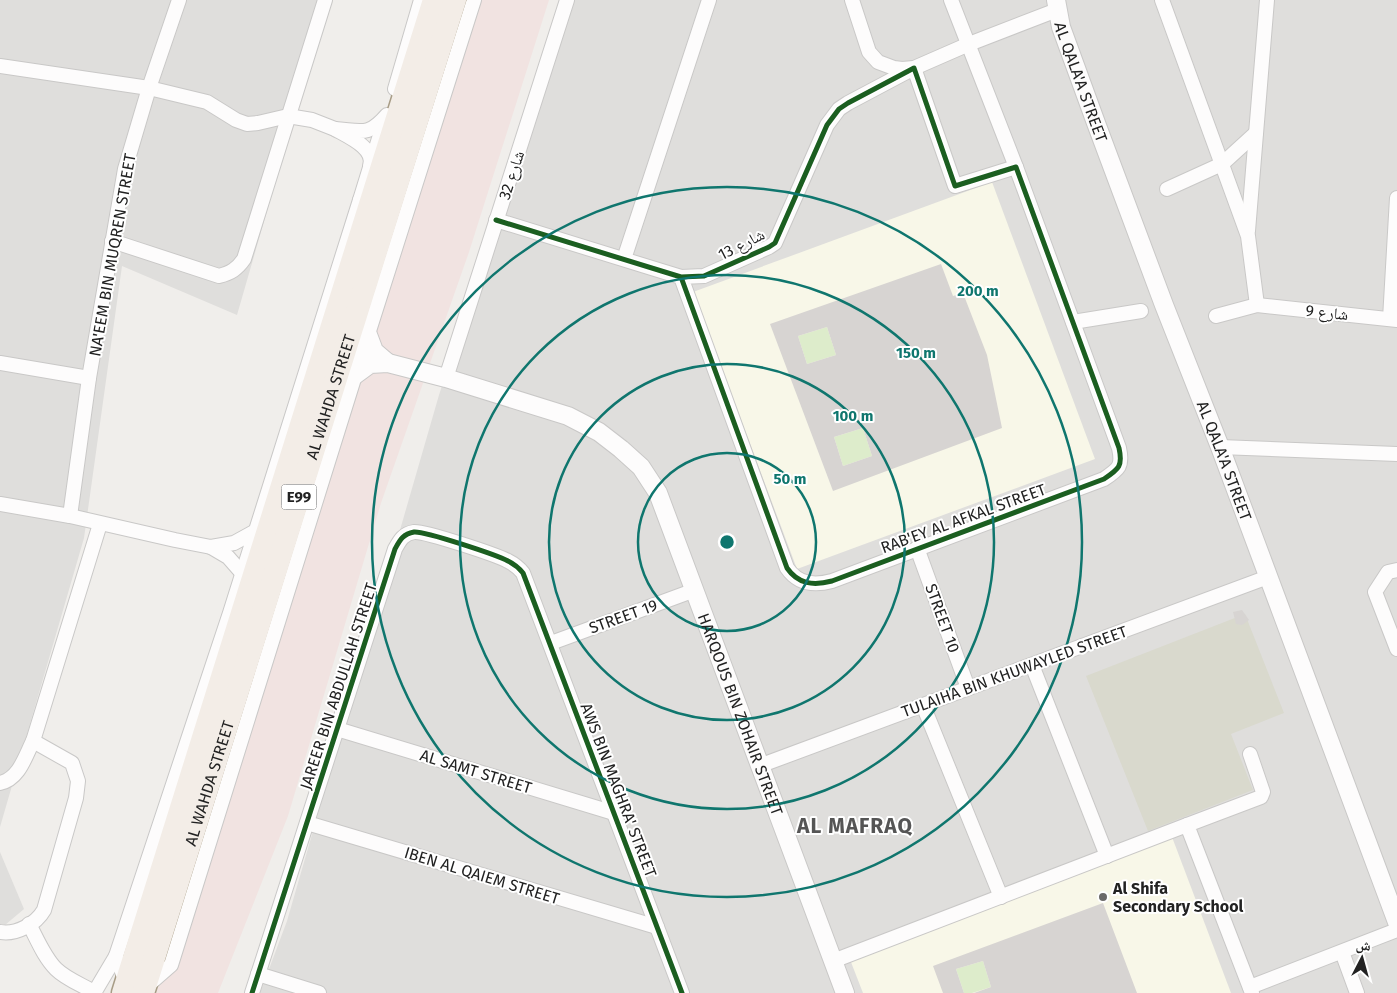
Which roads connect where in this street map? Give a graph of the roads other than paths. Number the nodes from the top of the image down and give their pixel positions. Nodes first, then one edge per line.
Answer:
1 (179, 0) edge
2 (326, 0) edge
3 (421, 0) edge
4 (434, 0) edge
5 (455, 0) edge
6 (474, 0) edge
7 (567, 0) edge
8 (709, 0) edge
9 (852, 0) edge
10 (951, 0) edge
11 (1162, 0) edge
12 (1267, 0) edge
13 (1057, 5) edge
14 (969, 44) junction
15 (0, 66) edge
16 (413, 66) junction
17 (914, 68) junction
18 (149, 88) junction
19 (395, 89) junction
20 (387, 115) junction
21 (288, 116) junction
22 (335, 129) junction
23 (1256, 133) junction
24 (1222, 164) junction
25 (370, 166) junction
26 (1016, 167) junction
27 (1167, 189) dead end
28 (1397, 198) edge
29 (360, 200) junction
30 (496, 220) junction
31 (363, 223) junction
32 (1248, 236) junction
33 (112, 240) junction
34 (624, 259) junction
35 (681, 277) junction
36 (1257, 305) junction
37 (1141, 311) dead end
38 (1216, 316) dead end
39 (1393, 319) edge
40 (1073, 322) junction
41 (368, 335) junction
42 (0, 362) edge
43 (388, 363) junction
44 (355, 375) junction
45 (89, 378) junction
46 (446, 378) junction
47 (333, 418) junction
48 (1220, 447) junction
49 (1397, 454) edge
50 (273, 490) junction
51 (0, 504) edge
52 (70, 516) junction
53 (100, 524) junction
54 (254, 532) junction
55 (211, 547) junction
56 (917, 548) junction
57 (1397, 570) edge
58 (242, 573) junction
59 (1268, 577) junction
60 (695, 590) junction
61 (533, 595) joint
62 (232, 624) junction
63 (551, 643) junction
64 (1397, 649) edge
65 (1032, 665) junction
66 (968, 688) junction
67 (253, 700) junction
68 (923, 705) junction
69 (230, 718) junction
70 (337, 729) junction
71 (33, 741) junction
72 (1250, 754) dead end
73 (759, 766) junction
74 (0, 783) edge
75 (614, 813) junction
76 (307, 823) junction
77 (1187, 825) junction
78 (1107, 856) junction
79 (1001, 897) junction
80 (1397, 922) edge
81 (29, 924) junction
82 (657, 927) junction
83 (1397, 930) edge
84 (0, 932) edge
85 (1342, 952) junction
86 (116, 956) junction
87 (833, 961) junction
88 (258, 974) junction
89 (134, 989) edge
90 (1251, 990) edge
91 (94, 993) edge
92 (252, 993) edge
93 (319, 993) edge
94 (682, 993) edge
95 (845, 993) edge
96 (1358, 993) edge

1 - 18 street, NA'EEM BIN MUQREN STREET
2 - 21 street
3 - 19 street
4 - 16 main road, AL WAHDA STREET / E99
5 - 47 main road, AL WAHDA STREET / E99
6 - 41 street
7 - 30 street, شارع 32
8 - 34 street
9 - 17 street
10 - 14 street
11 - 24 street
12 - 23 street
13 - 14 street, شارع 13
13 - 48 street, AL QALA'A STREET
14 - 17 street, شارع 13
14 - 26 street
15 - 18 street
16 - 19 street
16 - 31 main road, AL WAHDA STREET / E99
17 - 26 street
17 - 35 street, شارع 13
18 - 21 street
18 - 33 street, NA'EEM BIN MUQREN STREET
19 - 20 street
20 - 22 street
20 - 25 street
21 - 22 street
21 - 33 street
22 - 25 street
23 - 24 street
23 - 32 street
24 - 27 street
24 - 32 street
25 - 29 street
26 - 40 street
28 - 39 street
29 - 31 street
29 - 50 street
30 - 34 street, شارع 13
30 - 46 street, شارع 32
31 - 50 main road, AL WAHDA STREET / E99
32 - 36 street
33 - 45 street, NA'EEM BIN MUQREN STREET
34 - 35 street, شارع 13
35 - 56 street, RAB'EY AL AFKAL STREET
36 - 38 street
36 - 39 street, شارع 9
37 - 40 street
40 - 56 street, RAB'EY AL AFKAL STREET
41 - 43 street
41 - 44 street
42 - 45 street
43 - 44 street
43 - 46 street, HARQOUS BIN ZOHAIR STREET
44 - 47 street
45 - 52 street, NA'EEM BIN MUQREN STREET
46 - 60 street, HARQOUS BIN ZOHAIR STREET
47 - 67 street
47 - 69 main road, AL WAHDA STREET / E99
48 - 49 street
48 - 59 street, AL QALA'A STREET
50 - 54 street
50 - 62 main road, AL WAHDA STREET / E99
51 - 52 street
52 - 53 street
53 - 55 street
53 - 71 street
54 - 55 street
54 - 58 street
55 - 58 street
56 - 66 street, STREET 10
57 - 64 street
58 - 62 street
59 - 65 street, TULAIHA BIN KHUWAYLED STREET
59 - 80 street, AL QALA'A STREET
60 - 63 street, STREET 19
60 - 73 street, HARQOUS BIN ZOHAIR STREET
61 - 63 street, AWS BIN MAGHRA' STREET
61 - 70 street, JAREER BIN ABDULLAH STREET
62 - 86 street
62 - 89 main road, AL WAHDA STREET / E99
63 - 75 street, AWS BIN MAGHRA' STREET
65 - 66 street, TULAIHA BIN KHUWAYLED STREET
65 - 78 street
66 - 68 street, TULAIHA BIN KHUWAYLED STREET
67 - 69 main road
67 - 89 street
68 - 73 street, TULAIHA BIN KHUWAYLED STREET
68 - 79 street
69 - 89 main road, AL WAHDA STREET / E99
70 - 75 street, AL SAMT STREET
70 - 76 street, JAREER BIN ABDULLAH STREET
71 - 74 street
71 - 81 street
72 - 77 street
73 - 87 street, HARQOUS BIN ZOHAIR STREET
75 - 82 street, AWS BIN MAGHRA' STREET
76 - 82 street, IBEN AL QAIEM STREET
76 - 88 street, JAREER BIN ABDULLAH STREET
77 - 78 street
77 - 90 street
78 - 79 street
79 - 87 street
81 - 84 street
81 - 91 street
82 - 94 street, AWS BIN MAGHRA' STREET
83 - 85 street
85 - 90 street
85 - 96 street
86 - 89 street
86 - 91 street
87 - 95 street, HARQOUS BIN ZOHAIR STREET
88 - 92 street, JAREER BIN ABDULLAH STREET
88 - 93 street

